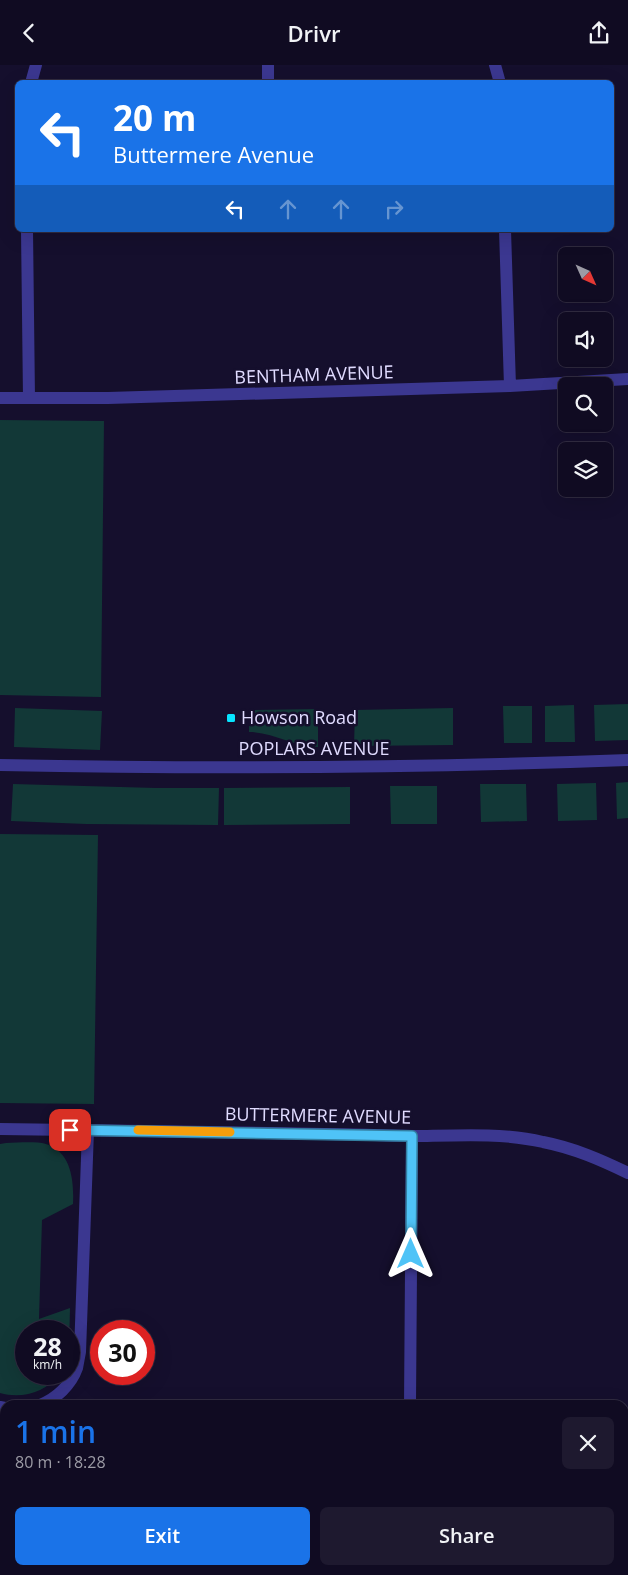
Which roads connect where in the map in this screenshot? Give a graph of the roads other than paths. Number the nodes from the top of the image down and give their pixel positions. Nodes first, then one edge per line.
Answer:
1 (36, 65) edge
2 (268, 65) edge
3 (495, 65) edge
4 (32, 80) edge
5 (268, 80) edge
6 (499, 80) edge
7 (27, 232) edge
8 (505, 232) edge
9 (628, 379) edge
10 (510, 387) junction
11 (0, 398) edge
12 (29, 398) junction
13 (628, 760) edge
14 (0, 765) edge
15 (0, 1129) edge
16 (88, 1130) junction
17 (412, 1136) junction
18 (628, 1173) edge
19 (50, 1400) edge
20 (410, 1400) edge

1 - 4 street
2 - 5 street
3 - 6 street
7 - 12 street
8 - 10 street
9 - 10 street, BENTHAM AVENUE
10 - 12 street, BENTHAM AVENUE
11 - 12 street, BENTHAM AVENUE
13 - 14 street, POPLARS AVENUE
15 - 16 street, BUTTERMERE AVENUE
16 - 17 street, BUTTERMERE AVENUE
16 - 19 street
17 - 18 street, BUTTERMERE AVENUE
17 - 20 street

